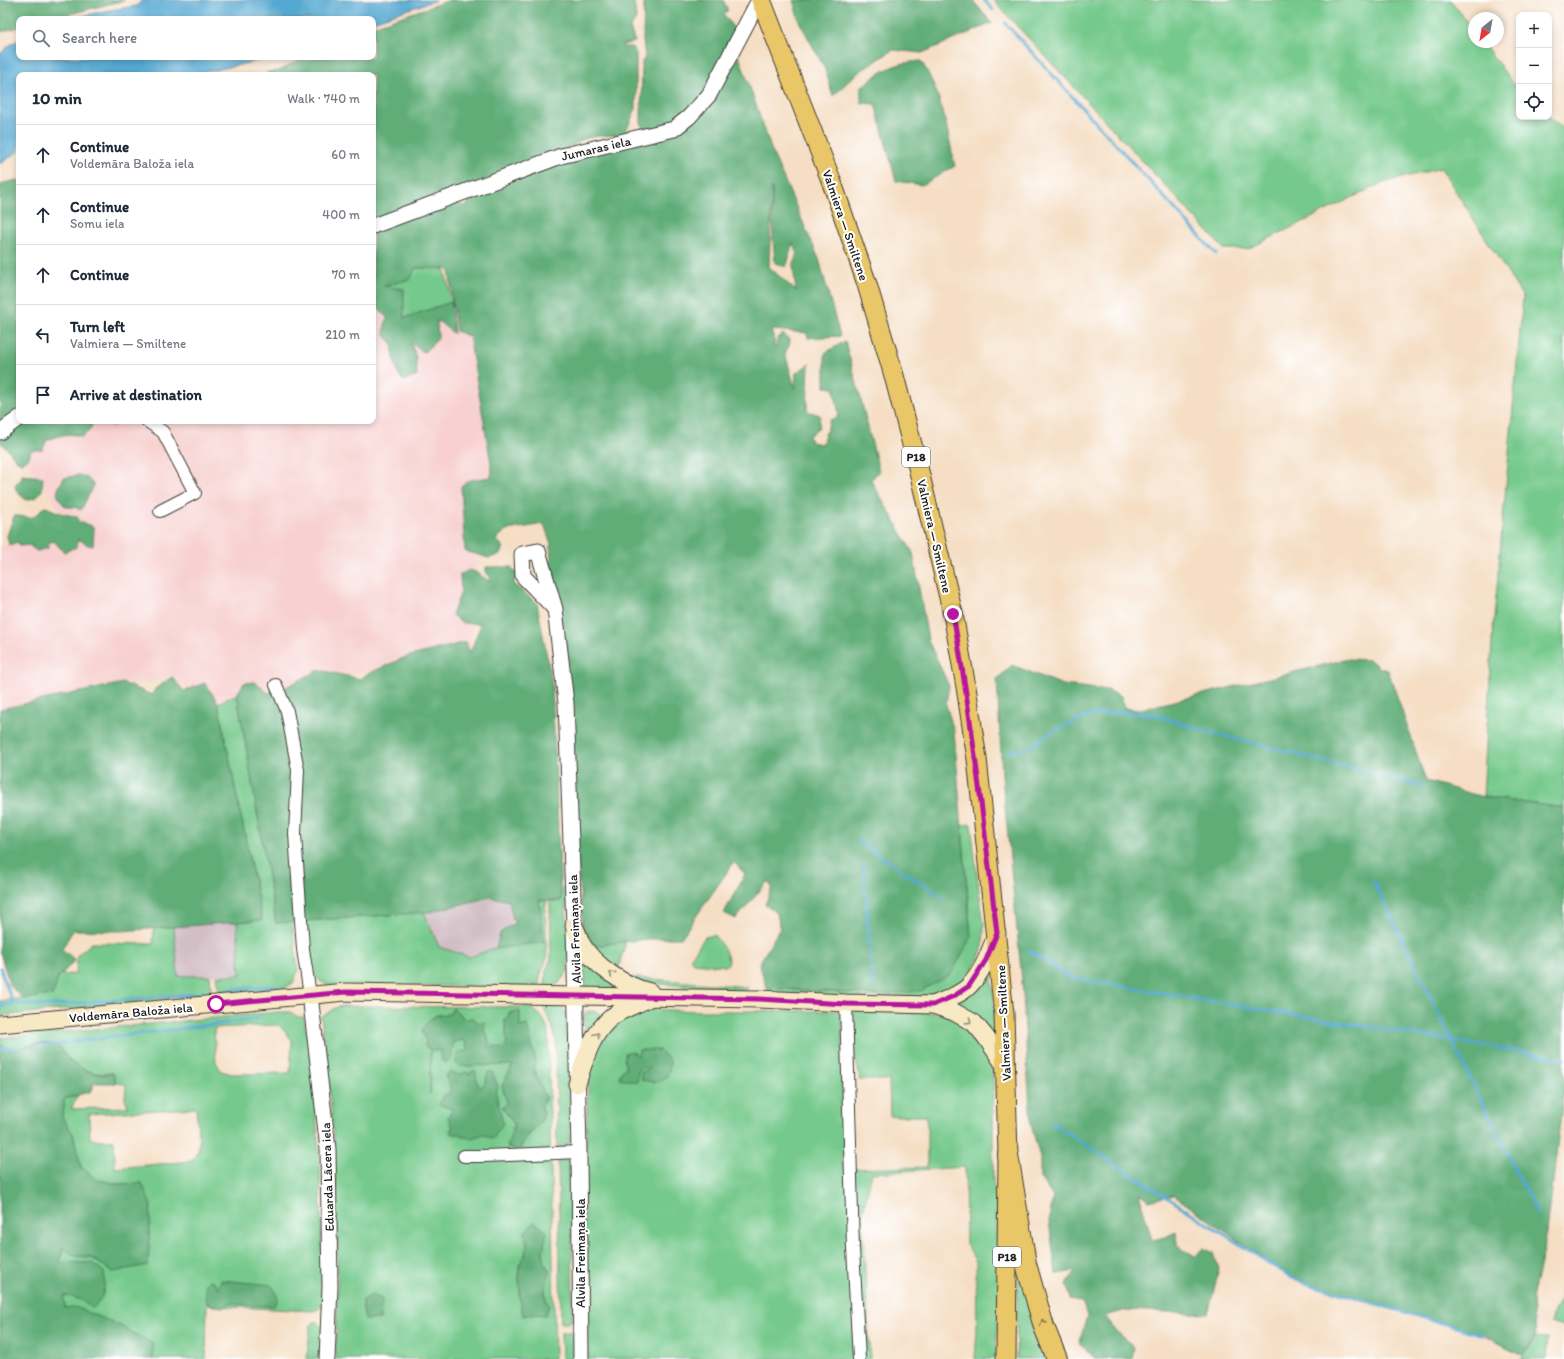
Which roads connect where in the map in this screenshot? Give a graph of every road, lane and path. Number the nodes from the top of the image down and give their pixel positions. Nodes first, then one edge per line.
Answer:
1 (760, 0) edge
2 (376, 225) edge
3 (16, 420) edge
4 (151, 424) edge
5 (0, 432) edge
6 (160, 511) dead end
7 (555, 609) junction
8 (276, 685) dead end
9 (574, 926) junction
10 (997, 933) junction
11 (310, 995) junction
12 (575, 996) junction
13 (653, 997) junction
14 (688, 998) junction
15 (846, 1004) junction
16 (933, 1005) junction
17 (0, 1024) edge
18 (1006, 1067) junction
19 (577, 1084) junction
20 (579, 1152) junction
21 (1008, 1154) junction
22 (464, 1156) dead end
23 (327, 1359) edge
24 (581, 1359) edge
25 (859, 1359) edge
26 (1006, 1359) edge
27 (1057, 1359) edge

1 - 2 street, Jumaras iela
1 - 10 main road, Valmiera — Smiltene / P18
3 - 5 street
4 - 6 street
7 - 7 street, Alvila Freimaņa iela
7 - 9 street, Alvila Freimaņa iela
8 - 11 street
9 - 12 street, Alvila Freimaņa iela
14 -> 9 main road
10 - 16 main road
10 - 18 main road, Valmiera — Smiltene / P18
11 - 12 main road, Voldemāra Baloža iela
11 - 17 main road, Voldemāra Baloža iela
11 - 23 street, Eduarda Lācera iela
12 - 13 main road, Voldemāra Baloža iela
12 - 19 street, Alvila Freimaņa iela
13 - 14 main road, Voldemāra Baloža iela
19 -> 13 main road
14 - 15 main road
15 - 16 main road
15 - 25 street
16 -> 18 main road
18 - 21 main road, Valmiera — Smiltene / P18
19 - 20 street, Alvila Freimaņa iela
20 - 22 street
20 - 24 street, Alvila Freimaņa iela
21 - 26 main road, Valmiera — Smiltene / P18
27 -> 21 highway

